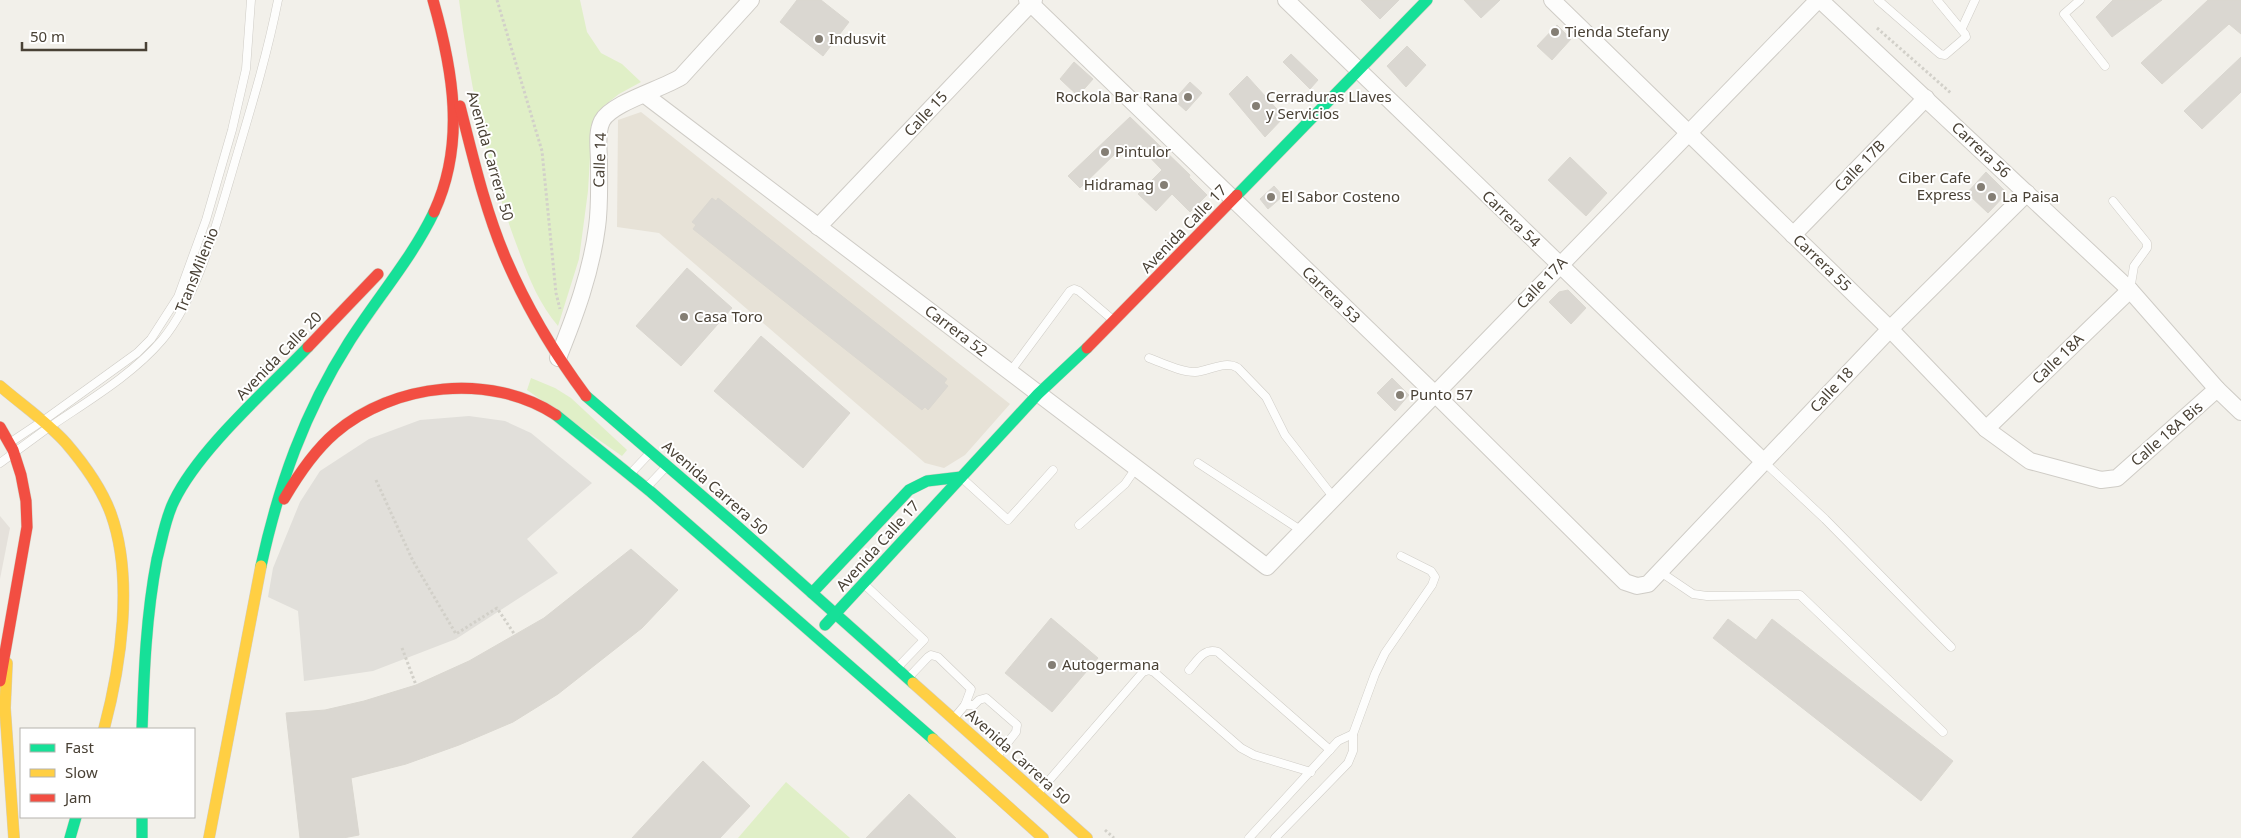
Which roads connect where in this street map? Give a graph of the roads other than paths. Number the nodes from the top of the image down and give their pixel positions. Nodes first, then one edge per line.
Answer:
1 (251, 0) edge
2 (278, 0) edge
3 (751, 0) edge
4 (1286, 0) edge
5 (1426, 0) edge
6 (1552, 0) edge
7 (1819, 0) edge
8 (1937, 0) edge
9 (1975, 0) edge
10 (2080, 0) edge
11 (1030, 1) edge
12 (1881, 1) edge
13 (434, 4) edge
14 (1962, 28) junction
15 (2106, 66) dead end
16 (1358, 70) junction
17 (452, 74) junction
18 (645, 96) junction
19 (1926, 98) junction
20 (441, 119) dead end
21 (1690, 132) junction
22 (2027, 193) junction
23 (1233, 200) junction
24 (2113, 201) dead end
25 (818, 227) junction
26 (1793, 235) junction
27 (386, 263) dead end
28 (1559, 266) junction
29 (2130, 290) junction
30 (1115, 321) junction
31 (1890, 329) junction
32 (558, 358) junction
33 (1149, 358) dead end
34 (1010, 372) junction
35 (0, 386) edge
36 (2217, 389) junction
37 (1038, 394) junction
38 (1435, 394) junction
39 (2241, 412) edge
40 (45, 424) junction
41 (0, 427) edge
42 (1986, 429) junction
43 (7, 448) edge
44 (651, 451) junction
45 (1764, 462) junction
46 (0, 463) edge
47 (1198, 463) dead end
48 (667, 465) junction
49 (1136, 468) junction
50 (1053, 470) dead end
51 (630, 474) junction
52 (961, 476) junction
53 (2116, 478) joint
54 (646, 488) junction
55 (1334, 498) junction
56 (1079, 525) dead end
57 (1302, 531) junction
58 (268, 538) junction
59 (1401, 556) dead end
60 (1267, 567) joint
61 (1659, 571) junction
62 (864, 584) junction
63 (1637, 586) joint
64 (812, 594) junction
65 (13, 610) junction
66 (836, 614) junction
67 (816, 636) junction
68 (1951, 647) dead end
69 (897, 669) junction
70 (1189, 670) dead end
71 (908, 679) junction
72 (0, 681) edge
73 (965, 705) junction
74 (953, 719) junction
75 (104, 728) edge
76 (142, 728) edge
77 (1943, 732) dead end
78 (1354, 734) junction
79 (1330, 750) junction
80 (996, 757) junction
81 (1311, 772) junction
82 (1038, 794) junction
83 (76, 818) edge
84 (142, 818) edge
85 (14, 838) edge
86 (70, 838) edge
87 (142, 838) edge
88 (209, 838) edge
89 (1043, 838) edge
90 (1086, 838) edge
91 (1249, 838) edge
92 (1275, 838) edge

1 - 40 lane, TransMilenio
2 - 40 lane, TransMilenio
3 - 18 street, Calle 14
4 - 16 street, Carrera 54
5 - 16 main road, Avenida Calle 17
6 - 21 street, Carrera 55
7 - 19 street, Carrera 56
7 - 21 street, Calle 17A
8 - 14 lane
9 - 14 lane
10 - 15 lane
11 - 23 street, Carrera 53
11 - 25 street, Calle 15
12 - 14 lane
13 - 17 main road
13 - 20 main road
16 - 23 main road, Avenida Calle 17
16 - 28 street, Carrera 54
17 - 32 main road, Avenida Carrera 50
17 - 58 main road
18 - 25 street, Carrera 52
18 - 32 street, Calle 14
19 - 22 street, Carrera 56
19 - 26 street, Calle 17B
21 - 26 street, Carrera 55
21 - 28 street, Calle 17A
22 - 29 street, Carrera 56
22 - 31 street, Calle 18
23 - 30 main road, Avenida Calle 17
23 - 38 street, Carrera 53
24 - 29 lane
25 - 34 street, Carrera 52
26 - 31 street, Carrera 55
27 - 76 main road, Avenida Calle 20
28 - 38 street, Calle 17A
28 - 45 street, Carrera 54
29 - 36 street, Carrera 56
29 - 42 street, Calle 18A
30 - 34 lane
30 - 37 main road, Avenida Calle 17
31 - 42 street, Carrera 55
31 - 45 street, Calle 18
32 - 44 main road, Avenida Carrera 50
33 - 55 lane
34 - 37 street, Carrera 52
35 - 40 main road
36 - 39 street, Carrera 56
36 - 53 street, Calle 18A Bis
37 - 49 street, Carrera 52
37 - 52 main road, Avenida Calle 17
38 - 55 street, Calle 17A
38 - 63 street, Carrera 53
40 - 43 lane, TransMilenio
40 - 75 main road
41 - 43 main road
42 - 53 street, Carrera 55
43 - 46 lane, TransMilenio
43 - 65 main road
44 - 48 main road, Avenida Carrera 50
44 - 51 lane
45 - 61 street, Calle 18
45 - 68 lane, Carrera 54
47 - 57 lane
48 - 54 lane
48 - 64 main road, Avenida Carrera 50
49 - 56 lane
49 - 60 street, Carrera 52
50 - 52 lane
51 - 54 main road
51 - 58 main road
52 - 62 main road, Avenida Calle 17
52 - 64 main road, Avenida Calle 17
54 - 67 main road
55 - 57 street, Calle 17A
57 - 60 street, Calle 17A
58 - 88 main road
59 - 78 lane
61 - 63 street, Calle 18
61 - 77 lane
62 - 66 main road, Avenida Calle 17
62 - 69 lane
64 - 66 main road, Avenida Carrera 50
65 - 72 main road
65 - 85 main road
66 - 67 main road, Avenida Calle 17
66 - 69 main road, Avenida Carrera 50
67 - 89 main road
69 - 71 main road, Avenida Carrera 50
70 - 79 lane
71 - 73 lane
71 - 74 main road, Avenida Carrera 50
73 - 74 lane
73 - 80 lane
74 - 80 main road, Avenida Carrera 50
78 - 79 lane
78 - 92 lane
79 - 81 lane
80 - 82 main road, Avenida Carrera 50
81 - 82 lane
81 - 91 lane
82 - 90 main road, Avenida Carrera 50
83 - 86 main road
84 - 87 main road

